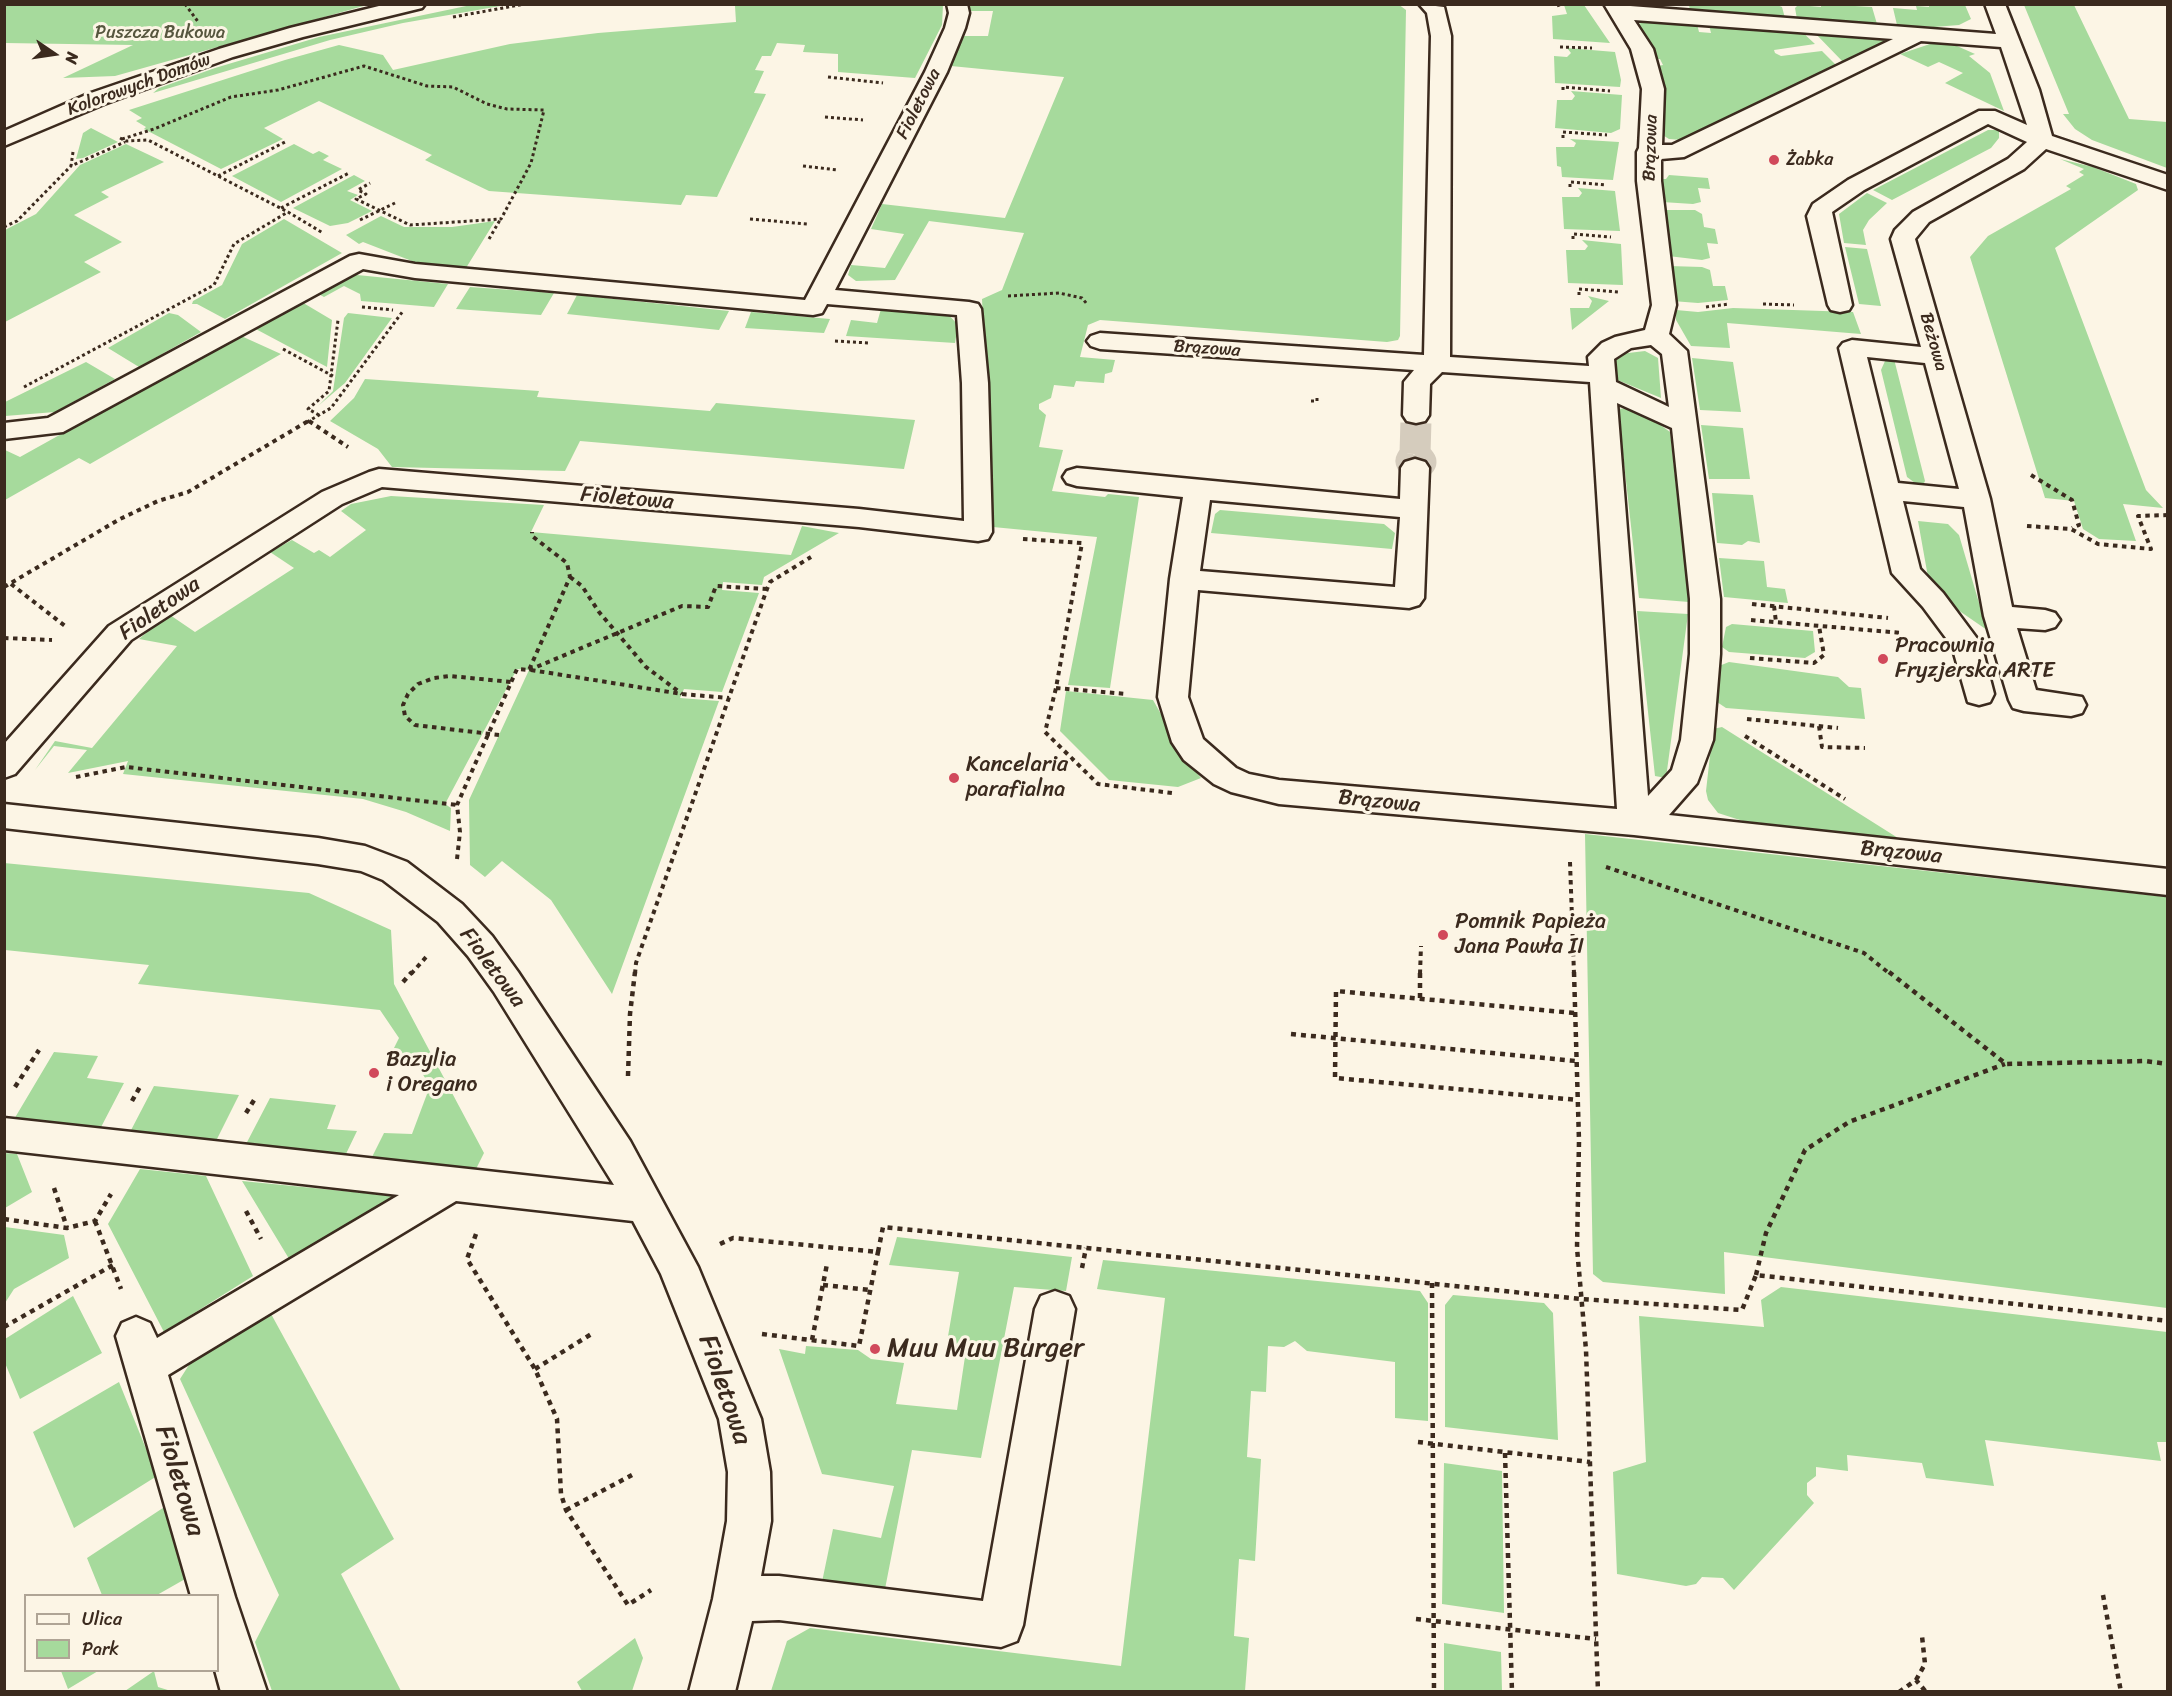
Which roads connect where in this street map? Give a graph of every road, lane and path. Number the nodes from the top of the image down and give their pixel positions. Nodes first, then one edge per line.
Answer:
1 (415, 4) edge
2 (957, 4) edge
3 (1429, 4) edge
4 (1995, 4) edge
5 (1617, 9) edge
6 (1917, 35) junction
7 (2009, 40) junction
8 (1560, 47) dead end
9 (1594, 48) dead end
10 (828, 77) dead end
11 (928, 87) junction
12 (1563, 90) dead end
13 (1605, 90) dead end
14 (1597, 135) dead end
15 (1563, 138) dead end
16 (4, 139) edge
17 (148, 140) dead end
18 (2042, 140) junction
19 (287, 141) dead end
20 (74, 147) dead end
21 (1648, 152) junction
22 (71, 166) junction
23 (349, 172) dead end
24 (218, 176) junction
25 (370, 183) dead end
26 (2168, 183) edge
27 (1608, 185) dead end
28 (1570, 187) dead end
29 (280, 208) junction
30 (288, 212) junction
31 (750, 219) dead end
32 (4, 227) edge
33 (856, 228) junction
34 (318, 230) dead end
35 (1613, 237) dead end
36 (1573, 239) dead end
37 (1602, 291) dead end
38 (1579, 295) dead end
39 (819, 296) junction
40 (1002, 297) dead end
41 (1729, 304) dead end
42 (1840, 305) dead end
43 (1088, 306) dead end
44 (371, 308) dead end
45 (1700, 308) dead end
46 (394, 310) dead end
47 (403, 311) dead end
48 (339, 314) dead end
49 (1656, 336) junction
50 (1100, 341) dead end
51 (1937, 356) junction
52 (1437, 362) junction
53 (1601, 380) junction
54 (15, 391) dead end
55 (319, 415) junction
56 (1416, 415) tunnel mouth
57 (309, 422) junction
58 (1684, 424) junction
59 (4, 431) edge
60 (344, 444) dead end
61 (1415, 468) tunnel mouth
62 (2031, 475) dead end
63 (1077, 477) dead end
64 (1198, 490) junction
65 (1886, 491) junction
66 (1976, 499) junction
67 (1414, 509) junction
68 (2168, 515) edge
69 (859, 518) junction
70 (2018, 526) dead end
71 (532, 528) dead end
72 (2071, 529) junction
73 (1030, 539) dead end
74 (570, 577) junction
75 (1184, 579) junction
76 (11, 584) junction
77 (4, 587) edge
78 (768, 589) junction
79 (1774, 606) dead end
80 (1789, 608) dead end
81 (1875, 616) dead end
82 (2000, 616) junction
83 (2045, 620) dead end
84 (1776, 622) dead end
85 (1791, 624) dead end
86 (1819, 626) junction
87 (66, 627) dead end
88 (616, 632) junction
89 (1910, 633) dead end
90 (4, 638) edge
91 (61, 641) dead end
92 (1705, 654) junction
93 (529, 670) junction
94 (512, 682) junction
95 (1056, 688) junction
96 (1112, 692) dead end
97 (682, 694) junction
98 (1979, 694) dead end
99 (729, 698) junction
100 (2071, 705) dead end
101 (1706, 715) junction
102 (1819, 726) junction
103 (1838, 728) dead end
104 (488, 734) junction
105 (499, 735) dead end
106 (1865, 748) dead end
107 (4, 766) edge
108 (66, 779) dead end
109 (1174, 793) dead end
110 (456, 805) junction
111 (1855, 806) dead end
112 (4, 816) edge
113 (1566, 817) junction
114 (1634, 824) junction
115 (456, 867) dead end
116 (1623, 874) dead end
117 (2168, 882) edge
118 (1421, 946) dead end
119 (435, 947) dead end
120 (404, 982) dead end
121 (1420, 999) junction
122 (1574, 1013) junction
123 (1292, 1034) dead end
124 (1335, 1038) junction
125 (39, 1050) dead end
126 (1576, 1061) junction
127 (2006, 1064) junction
128 (2168, 1064) edge
129 (628, 1080) dead end
130 (16, 1086) dead end
131 (256, 1097) dead end
132 (1578, 1100) junction
133 (242, 1120) dead end
134 (4, 1134) edge
135 (454, 1182) junction
136 (644, 1205) junction
137 (4, 1219) edge
138 (481, 1223) dead end
139 (1086, 1248) junction
140 (878, 1252) junction
141 (827, 1264) dead end
142 (678, 1267) junction
143 (1082, 1269) dead end
144 (1756, 1275) junction
145 (1432, 1284) junction
146 (823, 1285) junction
147 (870, 1290) junction
148 (1581, 1299) junction
149 (1055, 1309) dead end
150 (2168, 1322) edge
151 (4, 1327) edge
152 (594, 1333) dead end
153 (759, 1334) dead end
154 (812, 1340) junction
155 (535, 1369) junction
156 (1418, 1442) dead end
157 (1433, 1445) junction
158 (1505, 1453) junction
159 (1590, 1462) junction
160 (632, 1475) dead end
161 (566, 1510) junction
162 (651, 1590) dead end
163 (212, 1594) edge
164 (2103, 1595) dead end
165 (735, 1599) junction
166 (219, 1613) edge
167 (1416, 1619) dead end
168 (1434, 1620) junction
169 (1510, 1629) junction
170 (1922, 1636) dead end
171 (1596, 1639) junction
172 (1916, 1680) junction
173 (244, 1692) edge
174 (712, 1692) edge
175 (1434, 1692) edge
176 (1512, 1692) edge
177 (1598, 1692) edge
178 (1899, 1692) edge
179 (1926, 1692) edge
180 (2121, 1692) edge

1 - 16 street, Kolorowych Domów
2 - 11 street, Fioletowa
3 - 52 street
4 - 7 street
5 - 6 street
5 - 21 street, Brązowa
6 - 7 street
6 - 21 street
7 - 18 street
8 - 9 path
10 - 11 path
11 - 33 street, Fioletowa
12 - 13 path
14 - 15 path
17 - 24 path
18 - 26 street
18 - 42 street
18 - 51 street, Beżowa
19 - 24 path
20 - 22 path
21 - 49 street, Brązowa
22 - 25 path
22 - 32 path
23 - 29 path
24 - 29 path
27 - 28 path
29 - 30 path
30 - 34 path
30 - 54 path
31 - 33 path
33 - 39 street, Fioletowa
35 - 36 path
37 - 38 path
39 - 59 street
39 - 69 street, Fioletowa
40 - 43 path
41 - 45 path
44 - 46 path
47 - 55 path
48 - 55 path
49 - 53 street
49 - 58 street
50 - 52 street, Brązowa
51 - 65 street
51 - 66 street, Beżowa
52 - 53 street, Brązowa
52 - 56 street
53 - 58 street, Brązowa
53 - 114 street
55 - 57 path
57 - 60 path
57 - 76 path
58 - 92 street
61 - 67 street
62 - 72 path
63 - 64 street
64 - 67 street
64 - 75 street
65 - 66 street
65 - 98 street
66 - 82 street, Beżowa
67 - 75 street
68 - 72 path
69 - 78 path
69 - 107 street, Fioletowa
70 - 72 path
71 - 74 path
73 - 95 path
74 - 88 path
74 - 93 path
75 - 113 street, Brązowa
76 - 77 path
76 - 87 path
78 - 88 path
78 - 99 path
79 - 84 path
80 - 81 path
82 - 83 street
82 - 100 street, Beżowa
85 - 86 path
86 - 89 path
86 - 92 path
88 - 93 path
88 - 97 path
90 - 91 path
92 - 101 street
93 - 94 path
93 - 97 path
94 - 104 path
94 - 104 path
95 - 96 path
95 - 109 path
97 - 99 path
99 - 129 path
101 - 102 path
101 - 111 path
101 - 114 street
102 - 103 path
102 - 106 path
104 - 105 path
104 - 110 path
108 - 110 path
110 - 115 path
112 - 136 street, Fioletowa
113 - 114 street, Brązowa
113 - 122 path
114 - 117 street, Brązowa
116 - 127 path
118 - 121 path
119 - 120 path
121 - 122 path
121 - 124 path
122 - 126 path
123 - 124 path
124 - 126 path
124 - 132 path
125 - 130 path
126 - 132 path
127 - 128 path
127 - 144 path
131 - 133 path
132 - 148 path
134 - 135 street
135 - 136 street
135 - 163 street, Fioletowa
136 - 142 street, Fioletowa
137 - 151 path
138 - 155 path
139 - 140 path
139 - 143 path
139 - 145 path
140 - 142 path
140 - 147 path
141 - 146 path
142 - 165 street, Fioletowa
144 - 148 path
144 - 150 path
145 - 148 path
145 - 157 path
146 - 147 path
146 - 154 path
147 - 154 path
148 - 159 path
149 - 165 street
152 - 155 path
153 - 154 path
155 - 161 path
156 - 157 path
157 - 158 path
157 - 168 path
158 - 159 path
158 - 169 path
159 - 171 path
160 - 161 path
161 - 162 path
164 - 180 path
165 - 174 street, Fioletowa
166 - 173 street
167 - 168 path
168 - 169 path
168 - 175 path
169 - 171 path
169 - 176 path
170 - 172 path
171 - 177 path
172 - 178 path
172 - 179 path

